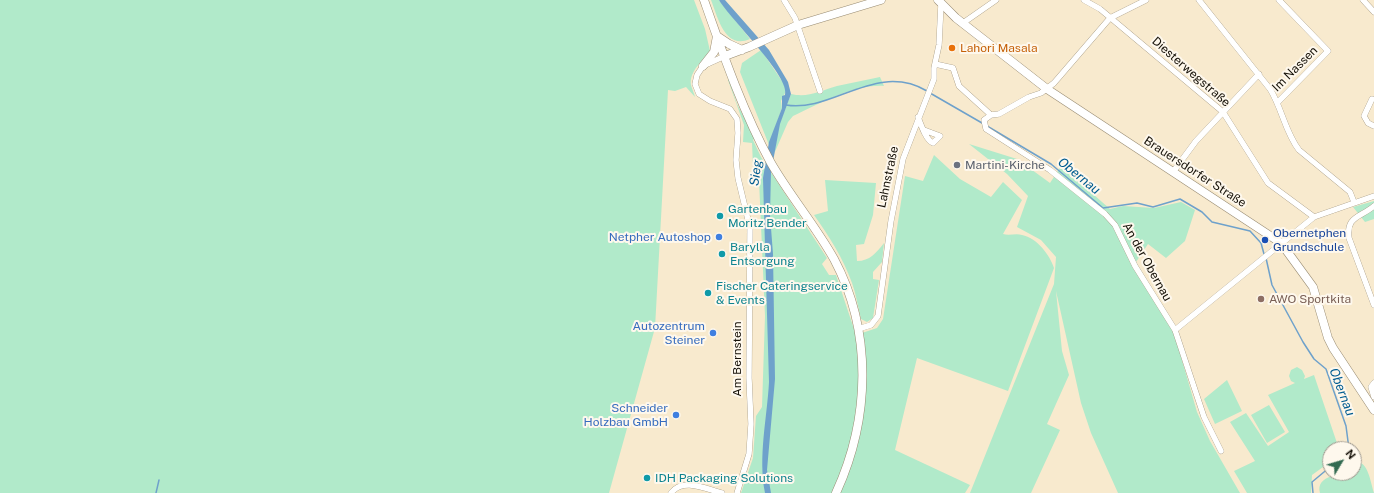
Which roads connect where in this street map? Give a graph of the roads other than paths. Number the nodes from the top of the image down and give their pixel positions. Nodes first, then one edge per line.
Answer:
1 (704, 0) edge
2 (784, 0) edge
3 (881, 0) edge
4 (996, 0) edge
5 (1084, 0) edge
6 (1146, 0) edge
7 (1199, 0) edge
8 (1279, 0) edge
9 (1363, 0) edge
10 (940, 2) edge
11 (1374, 12) edge
12 (1110, 18) junction
13 (963, 23) junction
14 (798, 25) junction
15 (717, 36) junction
16 (746, 48) junction
17 (725, 56) junction
18 (935, 64) junction
19 (703, 66) junction
20 (1259, 74) junction
21 (1047, 89) junction
22 (820, 91) dead end
23 (1372, 99) dead end
24 (1278, 102) junction
25 (1223, 112) junction
26 (991, 115) junction
27 (918, 117) junction
28 (1374, 126) edge
29 (924, 130) dead end
30 (1174, 172) junction
31 (1372, 196) edge
32 (1354, 202) junction
33 (1374, 202) edge
34 (1374, 206) edge
35 (1314, 217) junction
36 (1281, 243) junction
37 (1374, 305) edge
38 (858, 329) junction
39 (1175, 330) junction
40 (1374, 383) edge
41 (1374, 397) edge
42 (1374, 410) edge
43 (1221, 451) dead end
44 (671, 493) edge
45 (722, 493) edge
46 (737, 493) edge
47 (836, 493) edge

1 - 15 street
2 - 14 street
3 - 14 street
4 - 13 street
5 - 12 street, Diesterwegstraße
6 - 12 street
7 - 20 street
8 - 24 street, Im Nassen
9 - 11 street
10 - 13 street, Brauersdorfer Straße
10 - 18 street, Lahnstraße
12 - 21 street
12 - 25 street, Diesterwegstraße
13 - 21 street, Brauersdorfer Straße
14 - 16 street
14 - 22 street
15 - 16 street
15 - 17 street
15 - 19 street
16 - 17 street
17 - 19 street
17 - 38 street
18 - 26 street
18 - 27 street, Lahnstraße
19 - 46 street, Am Bernstein
20 - 24 street
20 - 25 street
21 - 26 street, An der Obernau
21 - 30 street, Brauersdorfer Straße
23 - 28 street
24 - 32 street
25 - 30 street
25 - 35 street, Diesterwegstraße
26 - 39 street, An der Obernau
27 - 29 street
27 - 38 street, Lahnstraße
30 - 36 street, Brauersdorfer Straße
31 - 32 street
31 - 33 street
32 - 35 street
34 - 37 street
35 - 36 street
36 - 39 street
36 - 42 street, Brauersdorfer Straße
38 - 47 street
39 - 43 street, An der Obernau
40 - 41 street
44 - 45 street

